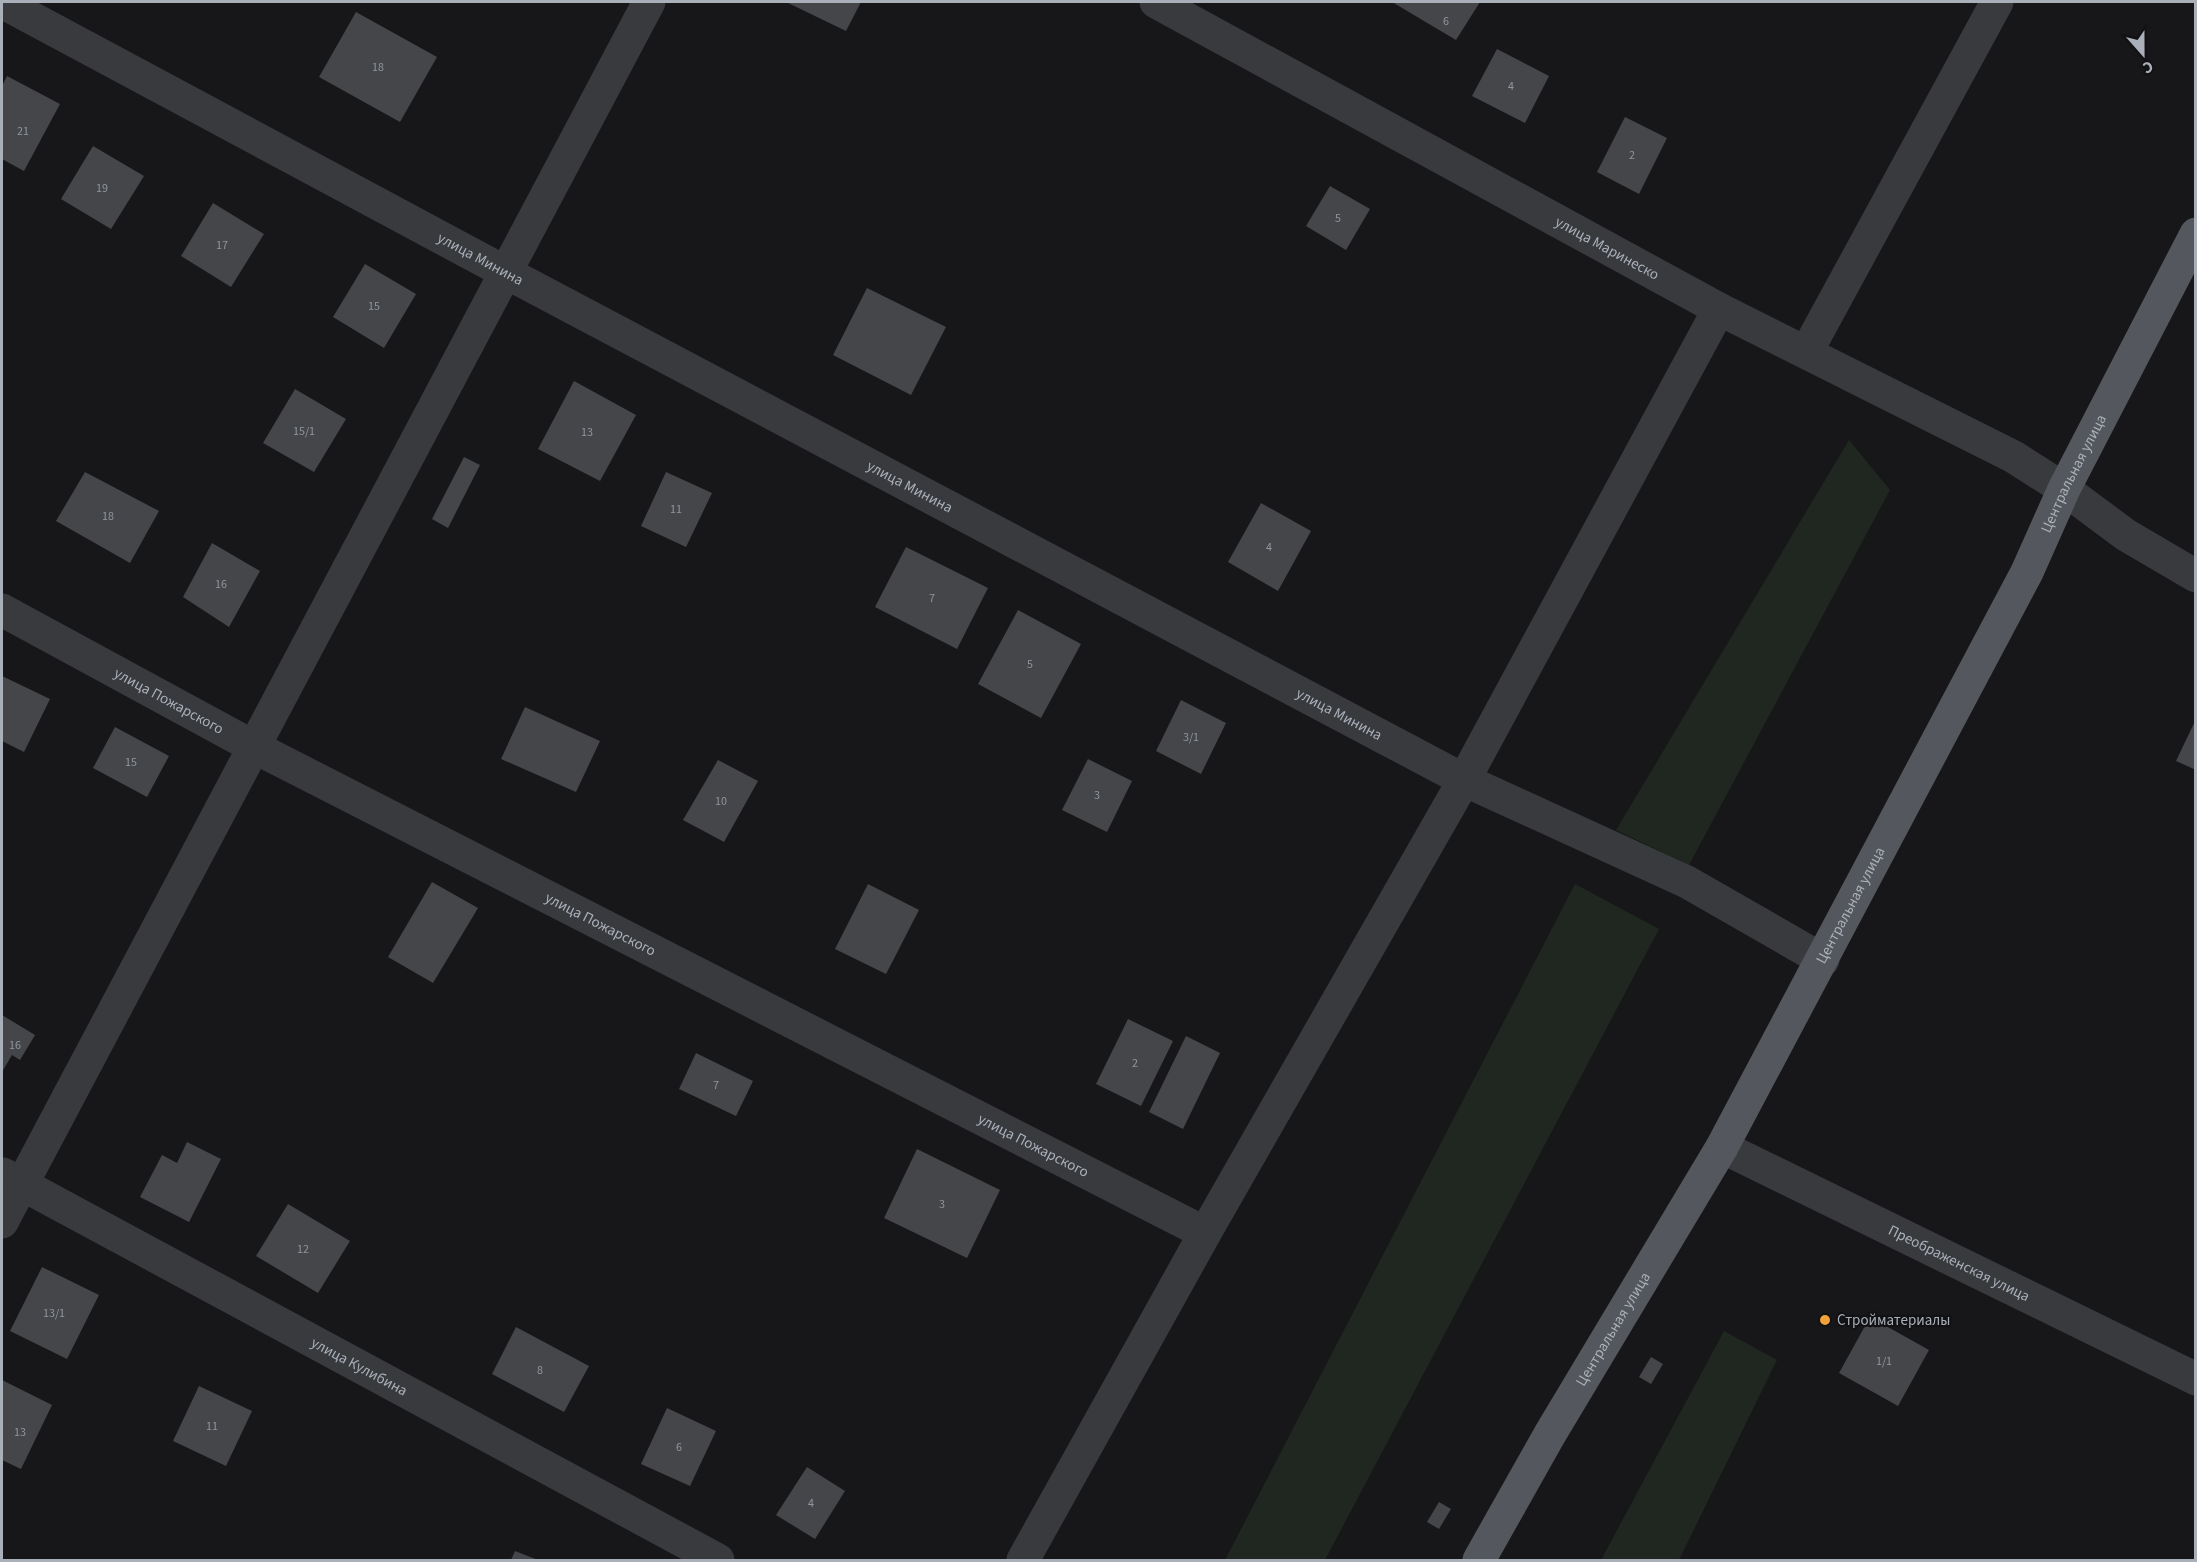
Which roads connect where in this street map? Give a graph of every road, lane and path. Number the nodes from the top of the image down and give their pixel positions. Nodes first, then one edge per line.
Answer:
1 (2, 2) edge
2 (649, 2) edge
3 (1156, 2) edge
4 (1997, 2) edge
5 (2196, 234) edge
6 (505, 272) junction
7 (1719, 309) junction
8 (1807, 351) junction
9 (2064, 489) junction
10 (2196, 576) edge
11 (2, 610) edge
12 (254, 747) junction
13 (1464, 780) junction
14 (1823, 960) junction
15 (1722, 1147) junction
16 (12, 1179) edge
17 (2, 1222) edge
18 (1204, 1233) junction
19 (2196, 1379) edge
20 (718, 1560) edge
21 (1023, 1560) edge
22 (1479, 1560) edge

1 - 6 street, улица Минина
2 - 6 street
3 - 7 street, улица Маринеско
4 - 8 street
5 - 9 main road, Центральная улица
6 - 12 street
6 - 13 street, улица Минина
7 - 8 street, улица Маринеско
7 - 13 street
8 - 9 street, улица Маринеско
9 - 10 street, улица Маринеско
9 - 14 main road, Центральная улица
11 - 12 street, улица Пожарского
12 - 16 street
12 - 18 street, улица Пожарского
13 - 14 street, улица Минина
13 - 18 street
14 - 15 main road, Центральная улица
15 - 19 street, Преображенская улица
15 - 22 main road, Центральная улица
16 - 17 street
16 - 20 street, улица Кулибина
18 - 21 street

